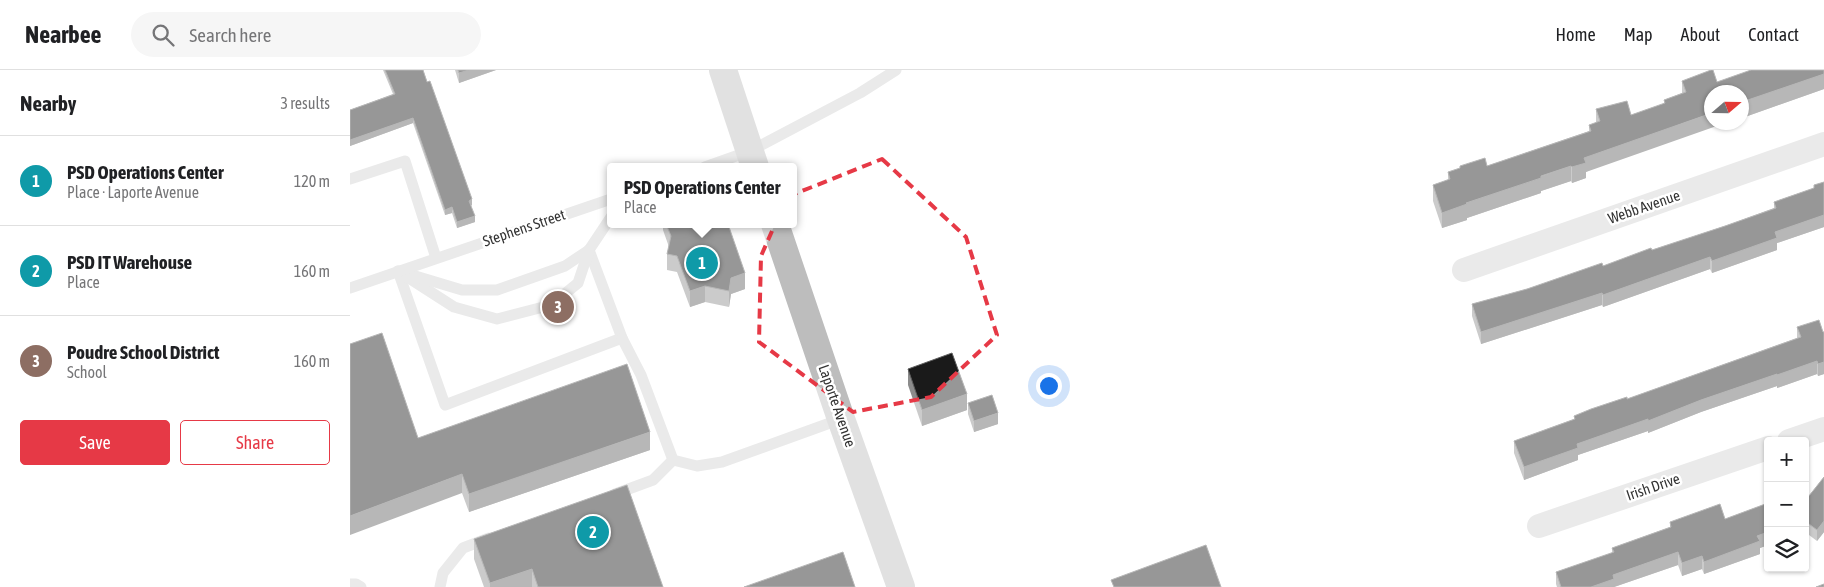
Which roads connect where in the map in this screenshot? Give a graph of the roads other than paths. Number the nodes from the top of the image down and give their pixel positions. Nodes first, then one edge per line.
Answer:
1 (723, 70) edge
2 (896, 70) edge
3 (1824, 144) edge
4 (753, 159) edge
5 (729, 163) edge
6 (350, 179) edge
7 (607, 200) edge
8 (607, 223) edge
9 (776, 228) edge
10 (589, 250) junction
11 (436, 258) junction
12 (1464, 270) dead end
13 (398, 271) junction
14 (350, 288) edge
15 (622, 338) junction
16 (841, 419) junction
17 (1824, 429) edge
18 (1801, 437) edge
19 (1764, 449) edge
20 (673, 460) junction
21 (607, 496) edge
22 (1539, 526) dead end
23 (499, 535) edge
24 (350, 584) edge
25 (360, 587) edge
26 (440, 587) edge
27 (901, 587) edge

1 - 4 street
2 - 4 lane
3 - 12 street, Webb Avenue
4 - 5 lane
6 - 11 lane
7 - 11 lane, Stephens Street
8 - 10 lane
9 - 16 street, Laporte Avenue
10 - 13 lane
10 - 13 lane
10 - 15 lane
11 - 13 lane, Stephens Street
13 - 14 lane, Stephens Street
13 - 15 lane
15 - 20 lane
16 - 20 lane
16 - 27 street, Laporte Avenue
17 - 18 street
19 - 22 street, Irish Drive
20 - 21 lane
23 - 26 lane
24 - 25 lane

